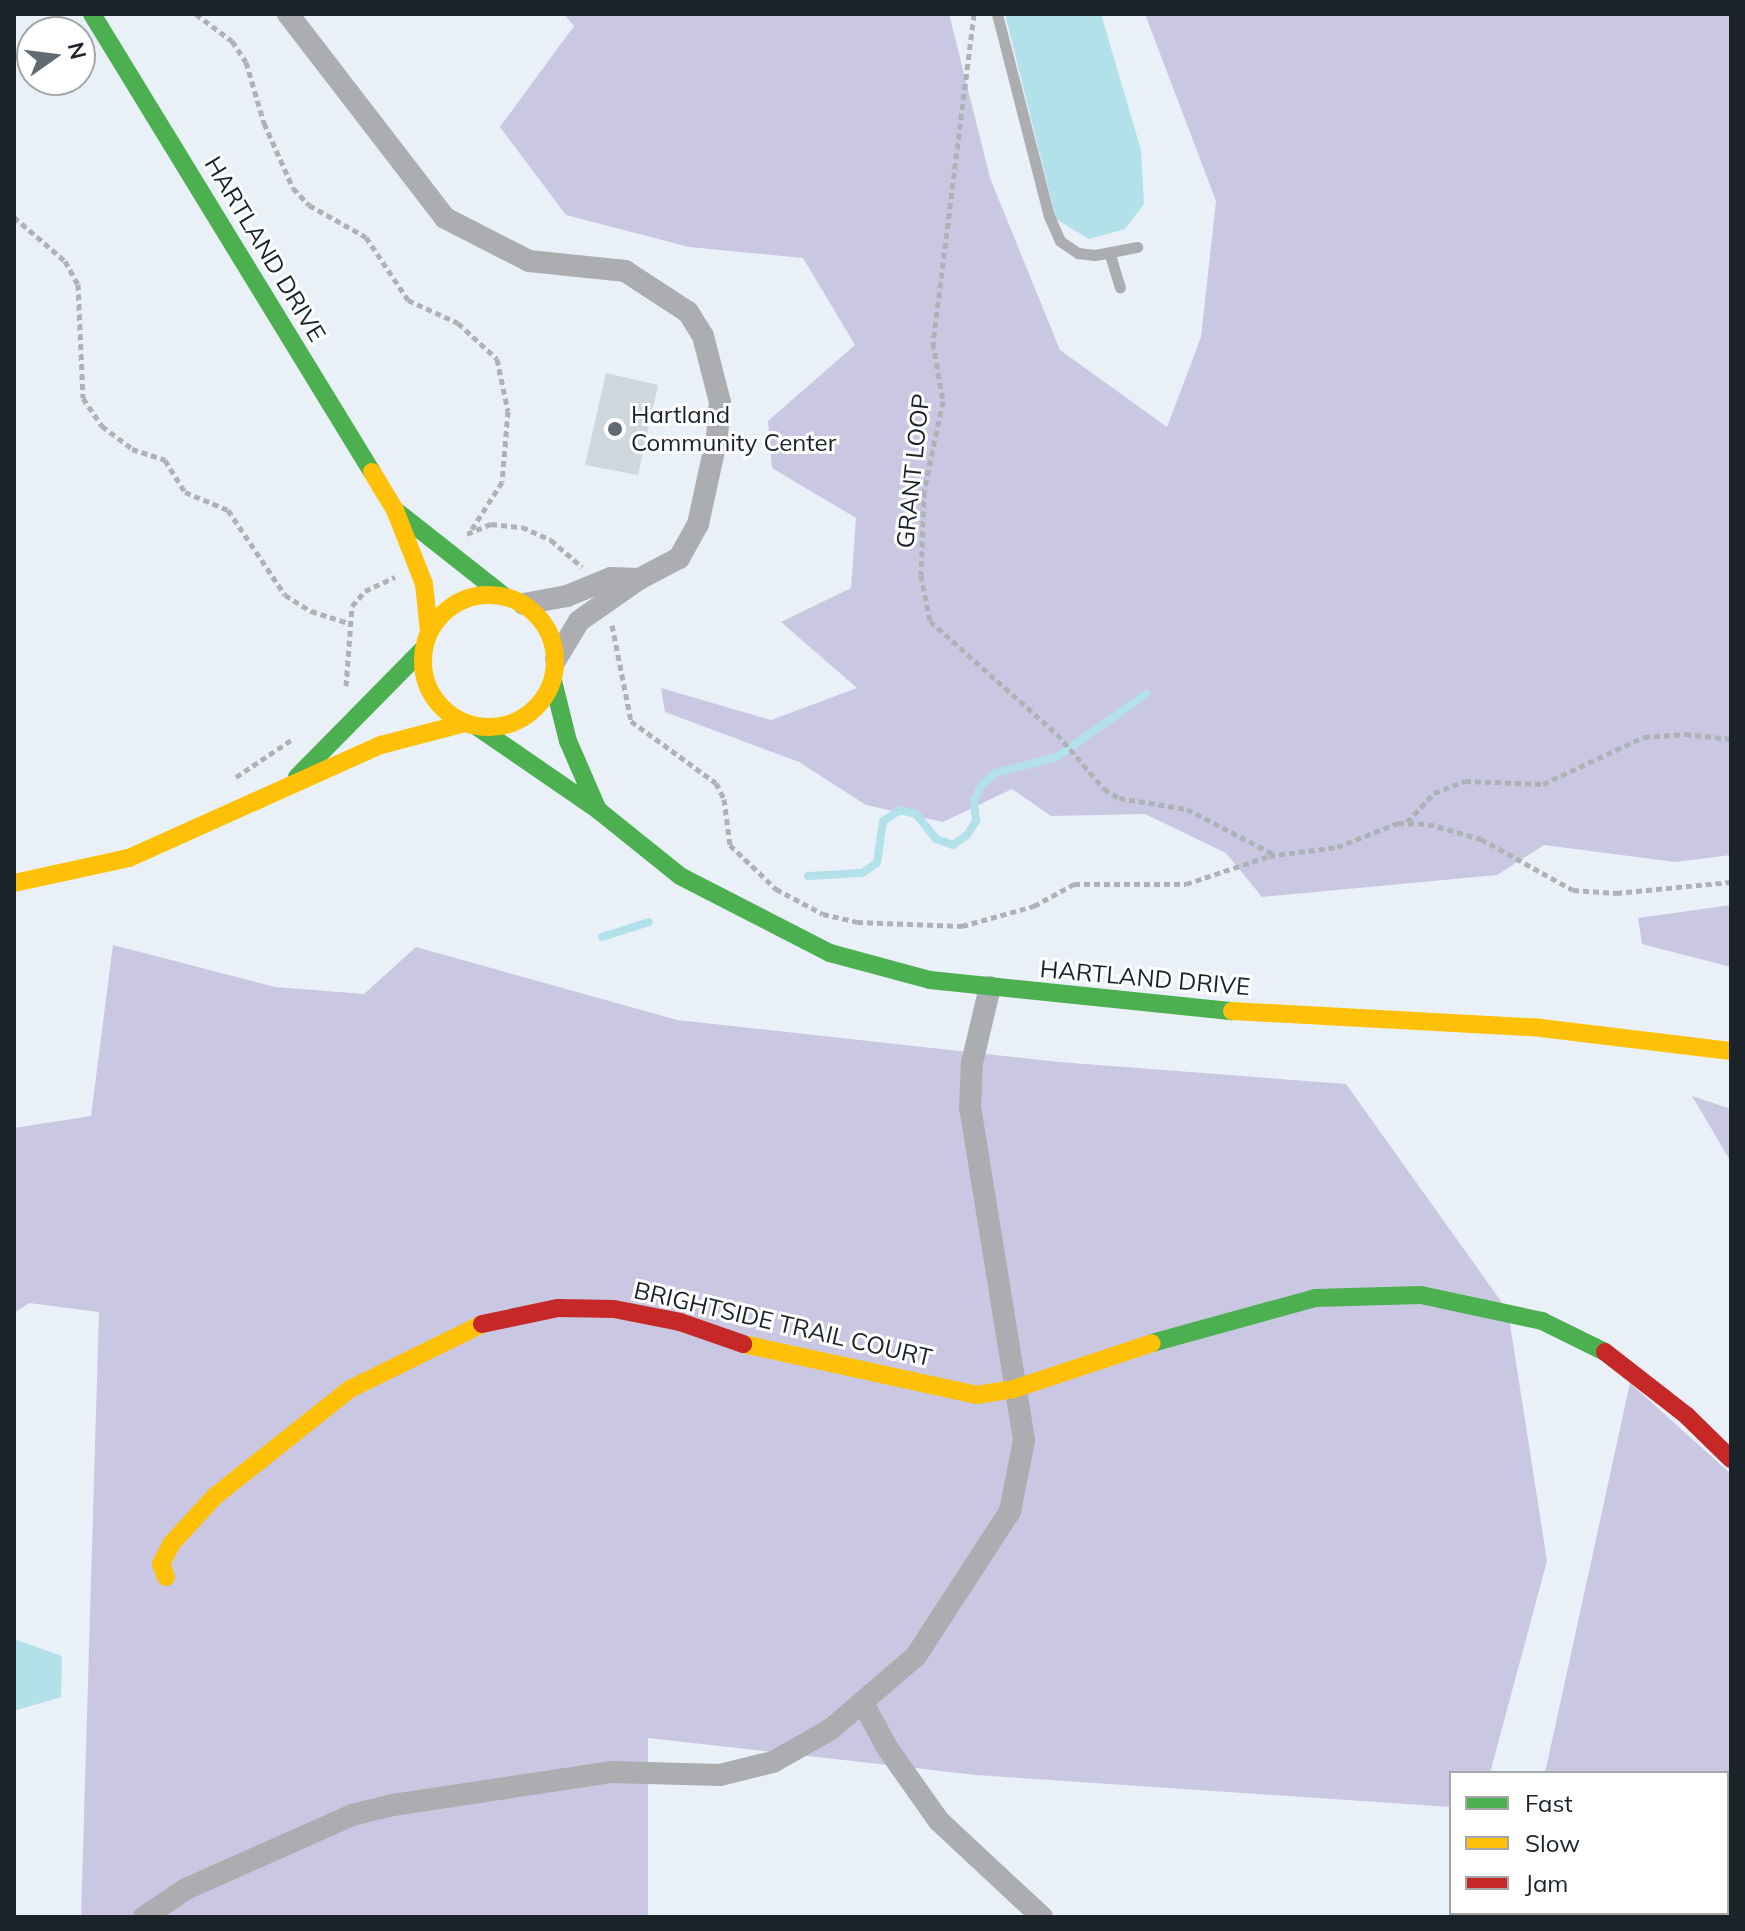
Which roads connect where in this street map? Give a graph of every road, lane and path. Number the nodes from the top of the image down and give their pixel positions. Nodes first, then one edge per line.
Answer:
1 (92, 14) edge
2 (196, 14) edge
3 (288, 14) edge
4 (974, 14) edge
5 (997, 14) edge
6 (14, 217) edge
7 (1137, 247) dead end
8 (1110, 255) junction
9 (1120, 287) dead end
10 (395, 510) junction
11 (469, 532) junction
12 (461, 540) dead end
13 (407, 572) dead end
14 (589, 577) dead end
15 (639, 579) junction
16 (514, 600) junction
17 (606, 610) dead end
18 (347, 623) junction
19 (427, 639) junction
20 (554, 670) junction
21 (343, 690) dead end
22 (470, 725) junction
23 (307, 727) dead end
24 (1731, 739) edge
25 (227, 781) dead end
26 (293, 781) junction
27 (598, 810) junction
28 (1406, 823) junction
29 (1274, 855) junction
30 (1731, 882) edge
31 (14, 883) edge
32 (990, 987) junction
33 (1731, 1051) edge
34 (1014, 1389) junction
35 (1731, 1459) edge
36 (166, 1577) dead end
37 (863, 1703) junction
38 (144, 1917) edge
39 (1042, 1917) edge

1 - 10 street, HARTLAND DRIVE
2 - 11 path
3 - 15 street
4 - 29 path, GRANT LOOP
5 - 8 lane
6 - 18 path
7 - 8 lane
8 - 9 lane
10 - 16 street, HARTLAND DRIVE
10 - 19 street, HARTLAND DRIVE
11 - 12 path
11 - 14 path
13 - 18 path
15 - 16 street
15 - 20 street
16 - 19 street
16 - 20 street, HARTLAND DRIVE
17 - 29 path
18 - 21 path
19 - 22 street, HARTLAND DRIVE
19 - 26 street
20 - 22 street
20 - 27 street, HARTLAND DRIVE
22 - 26 street
22 - 27 street, HARTLAND DRIVE
23 - 25 path
24 - 28 path
26 - 31 street
27 - 32 street, HARTLAND DRIVE
28 - 29 path
28 - 30 path
32 - 33 street, HARTLAND DRIVE
32 - 34 street
34 - 35 street, BRIGHTSIDE TRAIL COURT
34 - 36 street, BRIGHTSIDE TRAIL COURT
34 - 37 street
37 - 38 street
37 - 39 street

